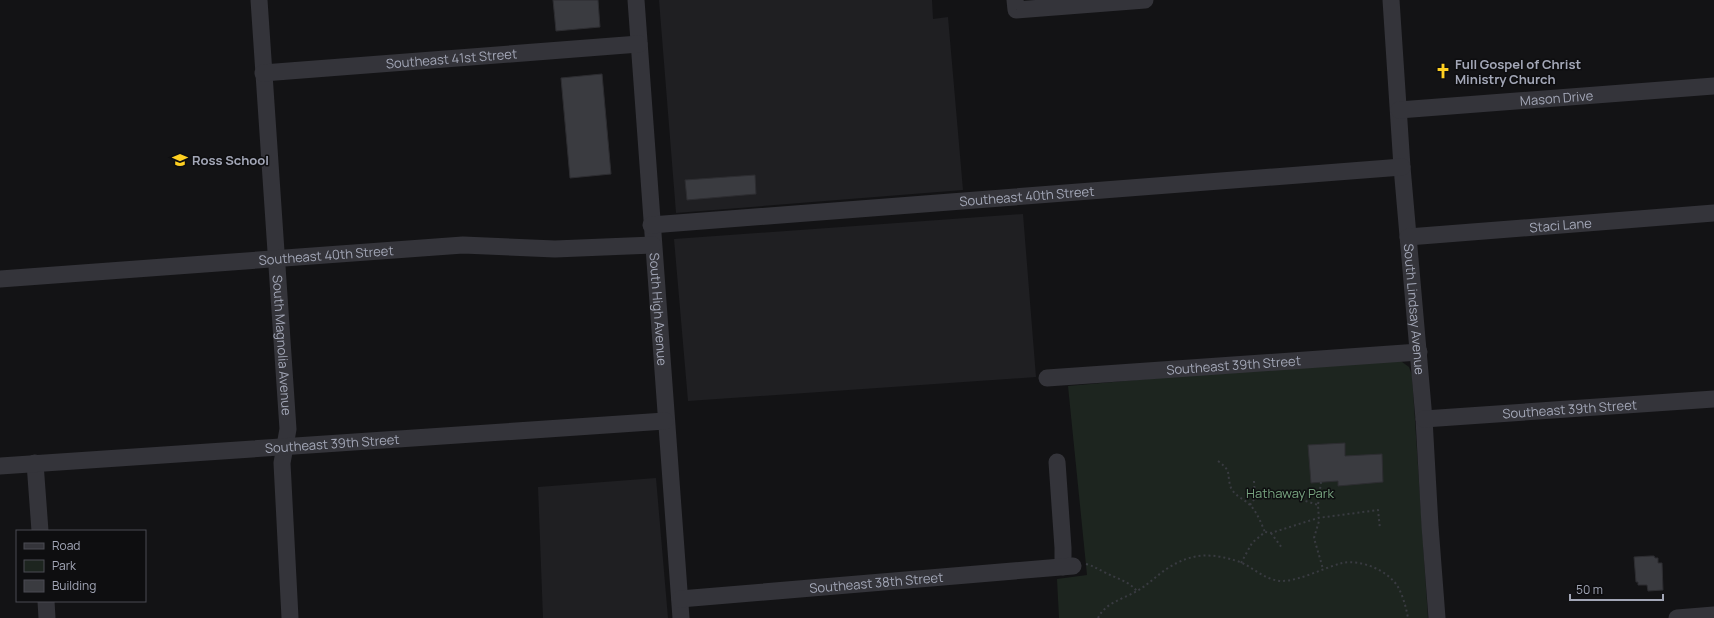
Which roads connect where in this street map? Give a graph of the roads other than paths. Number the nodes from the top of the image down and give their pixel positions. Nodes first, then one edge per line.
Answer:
1 (259, 0) edge
2 (636, 0) edge
3 (1145, 0) edge
4 (1391, 0) edge
5 (1016, 5) edge
6 (639, 44) junction
7 (263, 73) junction
8 (1714, 86) edge
9 (1399, 110) junction
10 (1402, 167) junction
11 (1714, 213) edge
12 (651, 225) junction
13 (1408, 237) junction
14 (653, 245) junction
15 (278, 260) junction
16 (0, 279) edge
17 (1419, 352) junction
18 (1048, 378) dead end
19 (1714, 399) edge
20 (1424, 419) junction
21 (665, 421) junction
22 (285, 447) junction
23 (1057, 462) dead end
24 (35, 463) junction
25 (0, 466) edge
26 (40, 530) edge
27 (680, 599) junction
28 (46, 602) edge
29 (1714, 614) edge
30 (47, 618) edge
31 (290, 618) edge
32 (681, 618) edge
33 (1437, 618) edge
34 (1677, 618) edge

1 - 7 street, South Magnolia Avenue
2 - 6 street, South High Avenue
3 - 5 street
4 - 9 street, South Lindsay Avenue
6 - 7 street, Southeast 41st Street
6 - 12 street, South High Avenue
7 - 15 street, South Magnolia Avenue
8 - 9 street, Mason Drive
9 - 10 street, South Lindsay Avenue
10 - 12 street, Southeast 40th Street
10 - 13 street, South Lindsay Avenue
11 - 13 street, Staci Lane
12 - 14 street, South High Avenue
13 - 17 street, South Lindsay Avenue
14 - 15 street, Southeast 40th Street
14 - 21 street, South High Avenue
15 - 16 street, Southeast 40th Street
15 - 22 street, South Magnolia Avenue
17 - 18 street, Southeast 39th Street
17 - 20 street, South Lindsay Avenue
19 - 20 street, Southeast 39th Street
20 - 33 street, South Lindsay Avenue
21 - 22 street, Southeast 39th Street
21 - 27 street, South High Avenue
22 - 24 street, Southeast 39th Street
22 - 31 street, South Magnolia Avenue
23 - 27 street, Southeast 38th Street
24 - 25 street, Southeast 39th Street
24 - 26 street
27 - 32 street, South High Avenue
28 - 30 street
29 - 34 street

